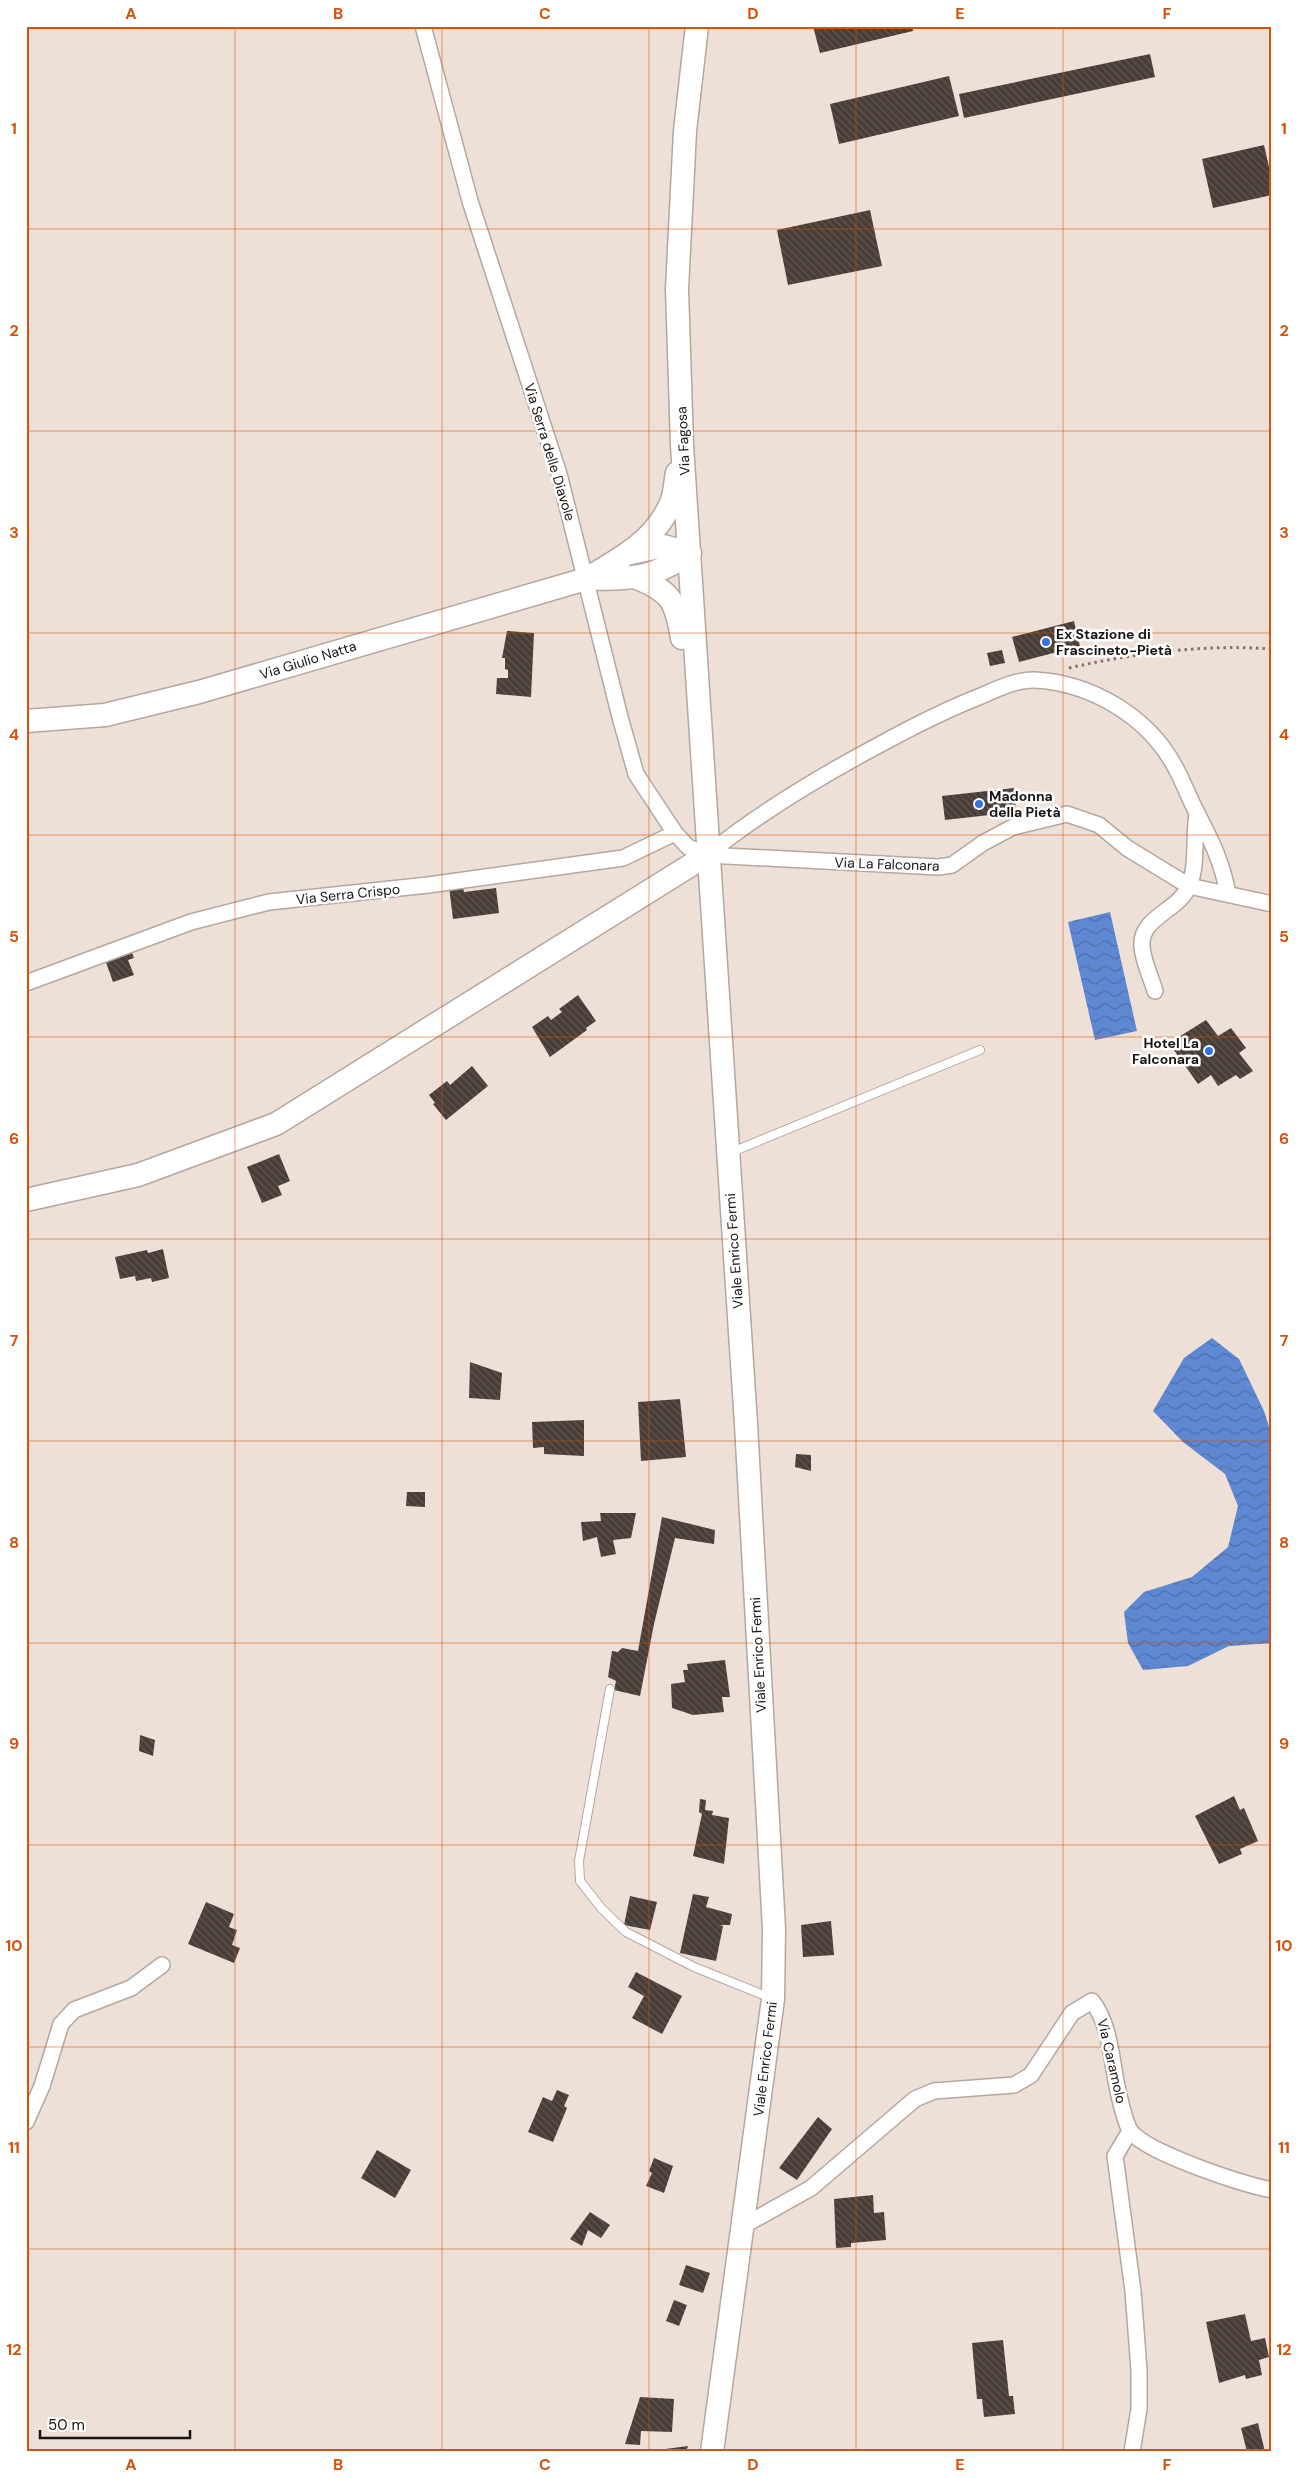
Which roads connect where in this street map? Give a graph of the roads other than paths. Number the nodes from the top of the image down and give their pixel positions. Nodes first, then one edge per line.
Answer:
1 (423, 26) edge
2 (697, 26) edge
3 (682, 445) junction
4 (631, 553) junction
5 (690, 553) junction
6 (637, 578) junction
7 (586, 579) junction
8 (696, 680) junction
9 (26, 721) edge
10 (1197, 814) junction
11 (675, 833) junction
12 (707, 855) junction
13 (1189, 886) junction
14 (1228, 894) junction
15 (1272, 904) edge
16 (26, 983) edge
17 (1155, 991) dead end
18 (980, 1050) dead end
19 (727, 1154) junction
20 (26, 1200) edge
21 (610, 1689) dead end
22 (162, 1965) dead end
23 (773, 1999) junction
24 (26, 2122) edge
25 (1130, 2131) junction
26 (1272, 2190) edge
27 (743, 2226) junction
28 (712, 2452) edge
29 (1132, 2452) edge

1 - 7 street, Via Serra delle Diavole
2 - 3 main road, Via Fagosa
3 - 4 main road
3 - 5 main road, Via Fagosa
4 - 5 main road
4 - 7 main road
5 - 6 main road
5 - 8 main road, Via Fagosa
6 - 7 main road
6 - 8 main road
7 - 9 main road, Via Giulio Natta
7 - 11 street, Via Serra delle Diavole
8 - 12 main road, Via Fagosa
10 - 12 street
10 - 13 street
10 - 14 street
11 - 12 street, Via Serra delle Diavole
11 - 16 street, Via Serra Crispo
12 - 13 street, Via La Falconara
12 - 19 main road, Viale Enrico Fermi
12 - 20 main road
13 - 14 street, Via La Falconara
13 - 17 street
14 - 15 street, Via La Falconara
18 - 19 lane
19 - 23 main road, Viale Enrico Fermi
21 - 23 lane
22 - 24 street
23 - 27 main road, Viale Enrico Fermi
25 - 26 street
25 - 27 street, Via Caramolo
25 - 29 street
27 - 28 main road, Viale Enrico Fermi

